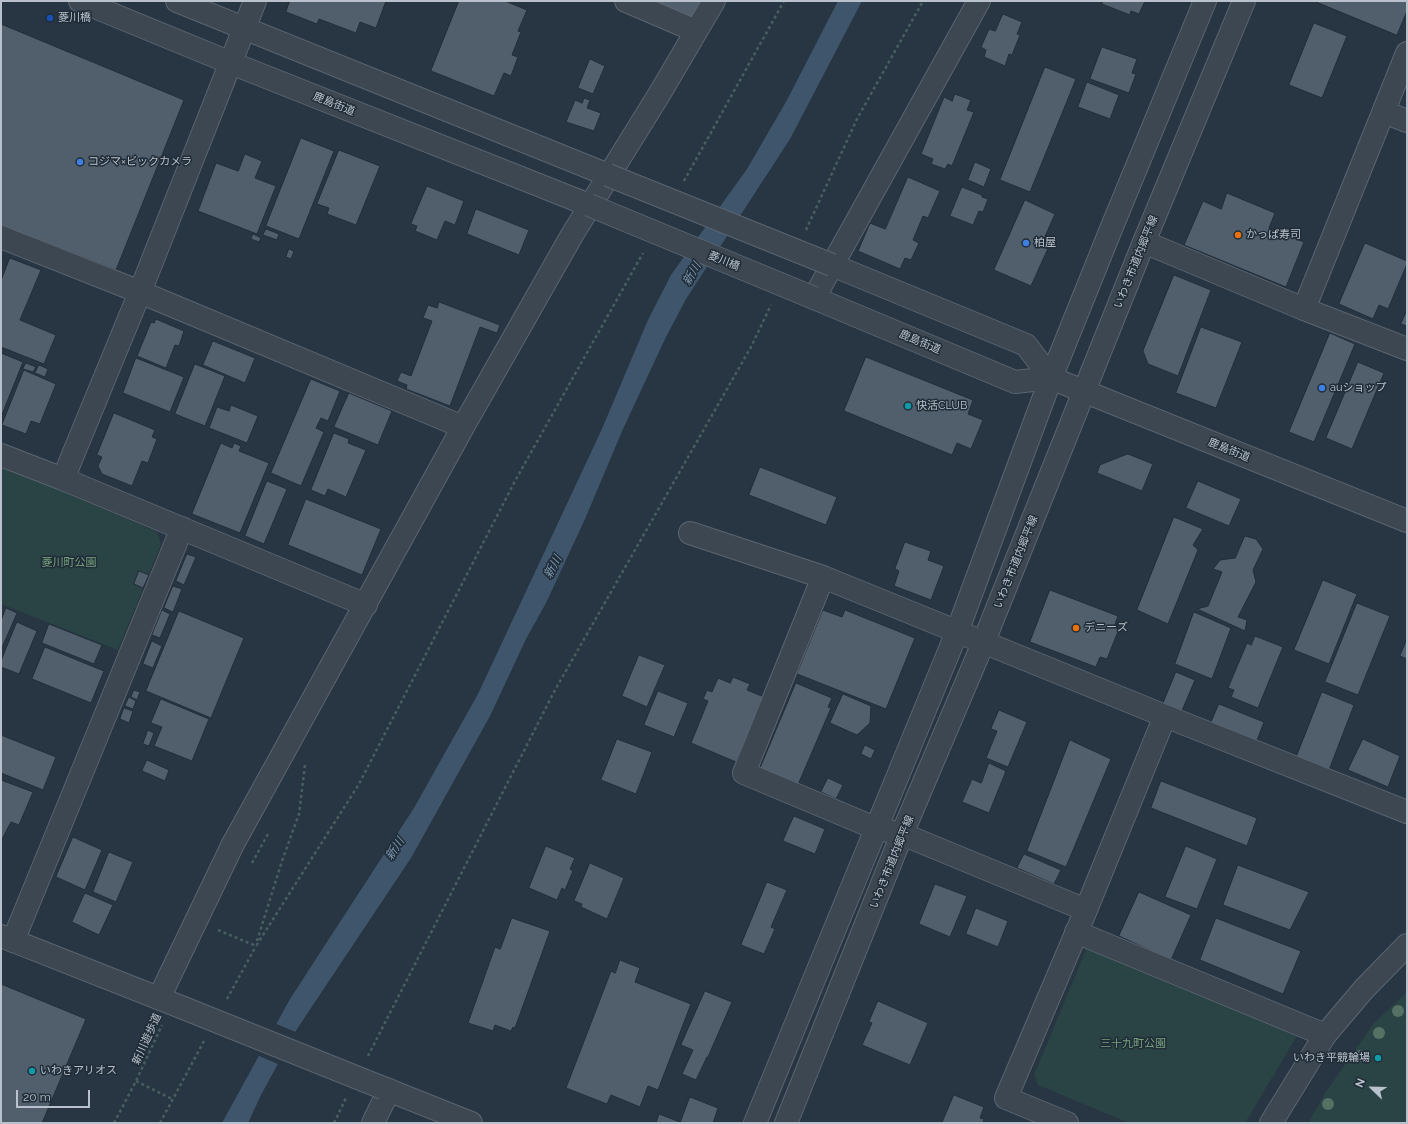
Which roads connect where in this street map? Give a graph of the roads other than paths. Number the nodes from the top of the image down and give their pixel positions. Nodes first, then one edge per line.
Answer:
1 (80, 1) edge
2 (177, 1) edge
3 (256, 1) edge
4 (626, 1) edge
5 (714, 1) edge
6 (979, 1) edge
7 (1205, 1) edge
8 (1244, 1) edge
9 (245, 28) junction
10 (696, 31) junction
11 (1407, 53) edge
12 (231, 63) junction
13 (1384, 112) junction
14 (1407, 121) edge
15 (608, 175) junction
16 (589, 206) junction
17 (1, 237) edge
18 (1144, 242) junction
19 (832, 265) junction
20 (140, 292) junction
21 (814, 298) junction
22 (1304, 309) junction
23 (1407, 349) edge
24 (1051, 378) junction
25 (1084, 392) junction
26 (463, 428) junction
27 (1, 455) edge
28 (63, 479) junction
29 (1407, 521) edge
30 (182, 528) junction
31 (690, 533) dead end
32 (823, 577) junction
33 (366, 605) junction
34 (957, 632) junction
35 (984, 642) junction
36 (1165, 716) junction
37 (1407, 812) edge
38 (875, 828) junction
39 (902, 834) junction
40 (1086, 910) junction
41 (1076, 932) junction
42 (7, 938) edge
43 (1407, 945) edge
44 (170, 1003) junction
45 (1325, 1035) junction
46 (386, 1089) junction
47 (373, 1123) edge
48 (471, 1123) edge
49 (754, 1123) edge
50 (786, 1123) edge
51 (1067, 1123) edge
52 (1271, 1123) edge

1 - 12 street, 鹿島街道
2 - 9 street
3 - 9 street
4 - 10 street
5 - 10 street
6 - 19 street
7 - 24 street
8 - 18 street, いわき市道内郷平線
9 - 12 street
9 - 15 street
10 - 15 street
11 - 13 street
12 - 16 street, 鹿島街道
12 - 20 street
13 - 14 street
13 - 22 street
15 - 16 street
15 - 19 street, bridge
16 - 21 street, 菱川橋, bridge
16 - 26 street
17 - 20 street
18 - 22 street
18 - 25 street, いわき市道内郷平線
19 - 21 street
19 - 24 street, 鹿島街道
20 - 26 street
20 - 28 street
21 - 24 street, 鹿島街道
22 - 23 street
24 - 25 street, 鹿島街道
24 - 34 street
25 - 29 street, 鹿島街道
25 - 35 street, いわき市道内郷平線
26 - 33 street
27 - 28 street
28 - 30 street
30 - 33 street
30 - 42 street
31 - 32 street
32 - 34 street
32 - 38 street
33 - 44 street
34 - 35 street
34 - 38 street
35 - 36 street
35 - 39 street, いわき市道内郷平線
36 - 37 street
36 - 40 street
38 - 39 street
38 - 49 street
39 - 40 street
39 - 50 street, いわき市道内郷平線
40 - 41 street
41 - 45 street
41 - 51 street
42 - 44 street
43 - 45 street
44 - 46 street, bridge
45 - 52 street
46 - 47 street
46 - 48 street

